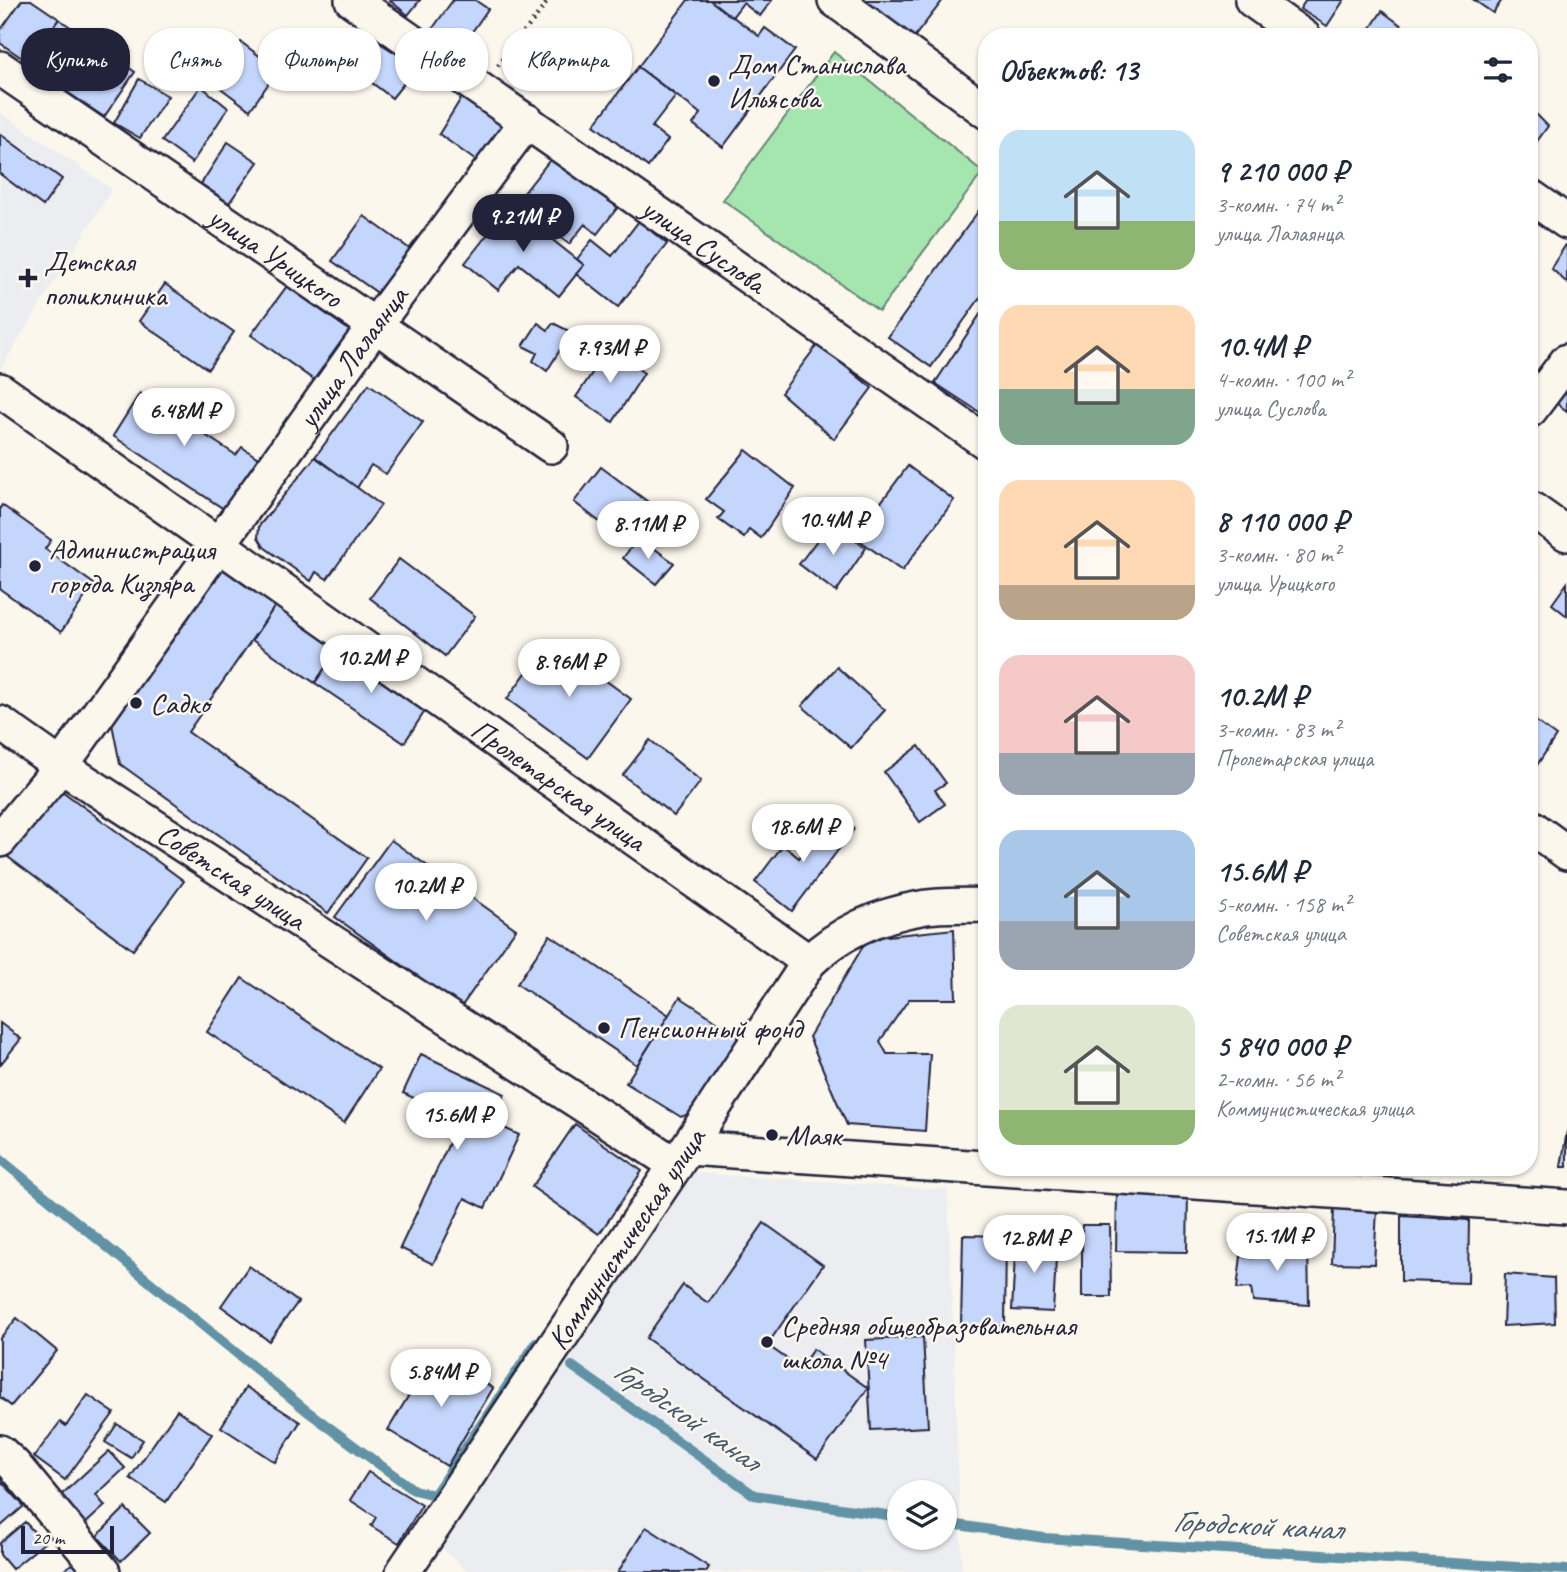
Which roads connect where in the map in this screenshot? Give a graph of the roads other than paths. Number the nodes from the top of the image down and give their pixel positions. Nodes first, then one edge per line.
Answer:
1 (352, 0) edge
2 (835, 0) edge
3 (1252, 0) edge
4 (1291, 28) edge
5 (0, 68) edge
6 (978, 105) edge
7 (527, 121) junction
8 (1538, 202) edge
9 (1567, 222) edge
10 (375, 325) junction
11 (1567, 361) edge
12 (0, 390) edge
13 (1538, 399) edge
14 (978, 437) edge
15 (551, 446) dead end
16 (1538, 514) edge
17 (1567, 534) edge
18 (220, 545) junction
19 (0, 723) edge
20 (61, 766) junction
21 (1538, 832) edge
22 (0, 840) edge
23 (1567, 853) edge
24 (978, 905) edge
25 (818, 953) junction
26 (682, 1156) junction
27 (978, 1173) edge
28 (1029, 1176) edge
29 (1567, 1207) edge
30 (0, 1452) edge
31 (103, 1572) edge
32 (403, 1572) edge

1 - 7 street, улица Суслова
2 - 6 street
3 - 4 street
5 - 10 street, улица Урицкого
7 - 10 street, улица Лалаянца
7 - 14 street, улица Суслова
8 - 9 street
10 - 15 street, улица Урицкого
10 - 18 street, улица Лалаянца
11 - 13 street
12 - 18 street, Пролетарская улица
16 - 17 street
18 - 20 street, улица Лалаянца
18 - 25 street, Пролетарская улица
19 - 20 street, Советская улица
20 - 22 street, улица Лалаянца
20 - 26 street, Советская улица
21 - 23 street
24 - 25 street
25 - 26 street, Коммунистическая улица
26 - 27 street
26 - 32 street, Коммунистическая улица
28 - 29 street
30 - 31 street

